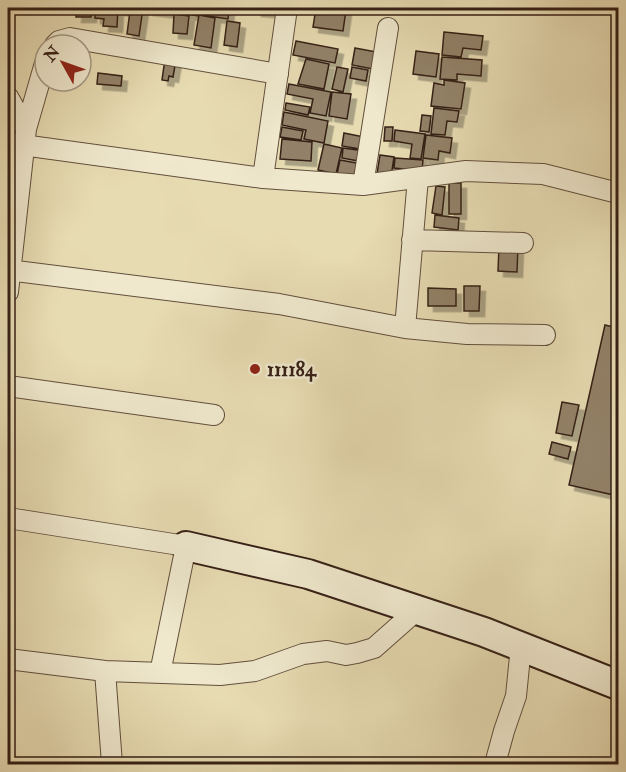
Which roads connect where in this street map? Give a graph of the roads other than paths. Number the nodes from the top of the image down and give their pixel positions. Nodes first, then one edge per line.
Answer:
1 (287, 8) edge
2 (388, 28) dead end
3 (93, 42) edge
4 (278, 74) junction
5 (35, 93) edge
6 (8, 97) edge
7 (19, 139) edge
8 (263, 178) junction
9 (418, 178) junction
10 (363, 185) junction
11 (618, 193) edge
12 (412, 240) junction
13 (523, 243) dead end
14 (9, 270) edge
15 (8, 292) edge
16 (405, 328) junction
17 (545, 335) dead end
18 (8, 386) edge
19 (214, 415) dead end
20 (8, 518) edge
21 (186, 546) junction
22 (417, 610) junction
23 (521, 646) junction
24 (8, 659) edge
25 (105, 671) junction
26 (160, 673) junction
27 (618, 685) edge
28 (112, 765) edge
29 (495, 765) edge

1 - 4 street
2 - 10 street
3 - 4 street
4 - 8 street
5 - 7 street
6 - 7 street
7 - 8 street
7 - 14 street
8 - 10 street
9 - 10 street
9 - 11 street
9 - 12 street
12 - 13 street
12 - 16 street
14 - 15 street
14 - 16 street
16 - 17 street
18 - 19 street
20 - 21 street
21 - 22 street
21 - 26 street
22 - 23 street
22 - 26 street
23 - 27 street
23 - 29 street
24 - 25 street
25 - 26 street
25 - 28 street

